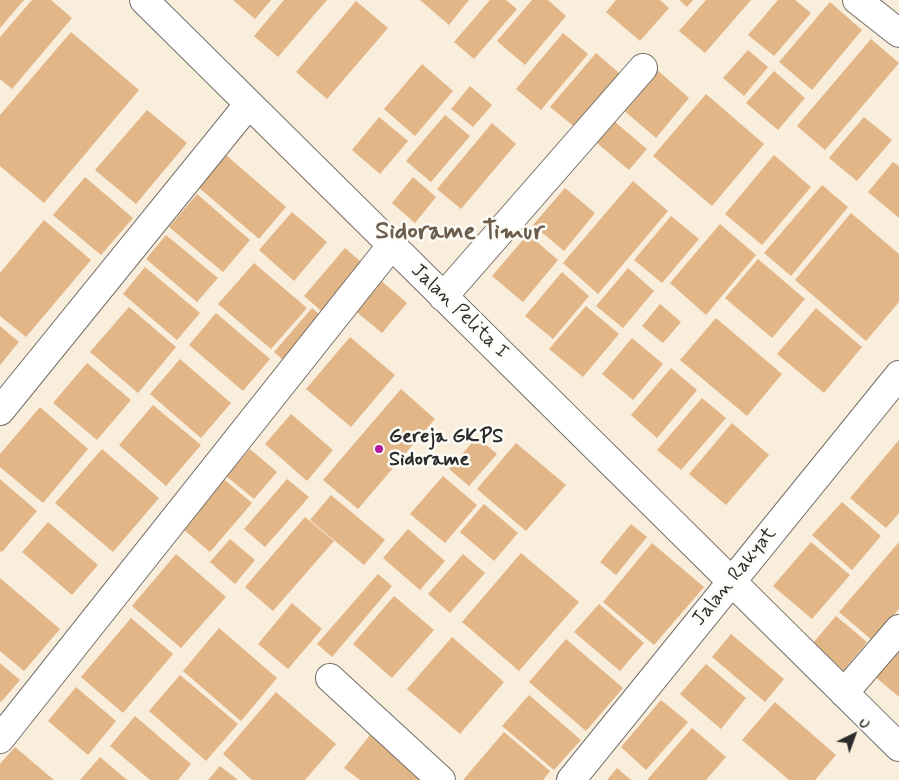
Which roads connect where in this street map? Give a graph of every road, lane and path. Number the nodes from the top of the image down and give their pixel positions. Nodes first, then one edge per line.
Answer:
1 (857, 0) edge
2 (148, 1) edge
3 (899, 33) edge
4 (643, 68) dead end
5 (248, 105) junction
6 (392, 246) junction
7 (443, 297) junction
8 (899, 375) edge
9 (0, 411) edge
10 (732, 581) junction
11 (899, 629) edge
12 (330, 678) dead end
13 (844, 694) junction
14 (0, 739) edge
15 (899, 747) edge
16 (441, 780) edge
17 (571, 780) edge

1 - 3 street
2 - 5 street, Jalan Pelita I
4 - 7 street
5 - 6 street, Jalan Pelita I
5 - 9 street
6 - 7 street, Jalan Pelita I
6 - 14 street
7 - 10 street, Jalan Pelita I
8 - 10 street, Jalan Rakyat
10 - 13 street, Jalan Pelita I
10 - 17 street, Jalan Rakyat
11 - 13 street
12 - 16 street
13 - 15 street, Jalan Pelita I

